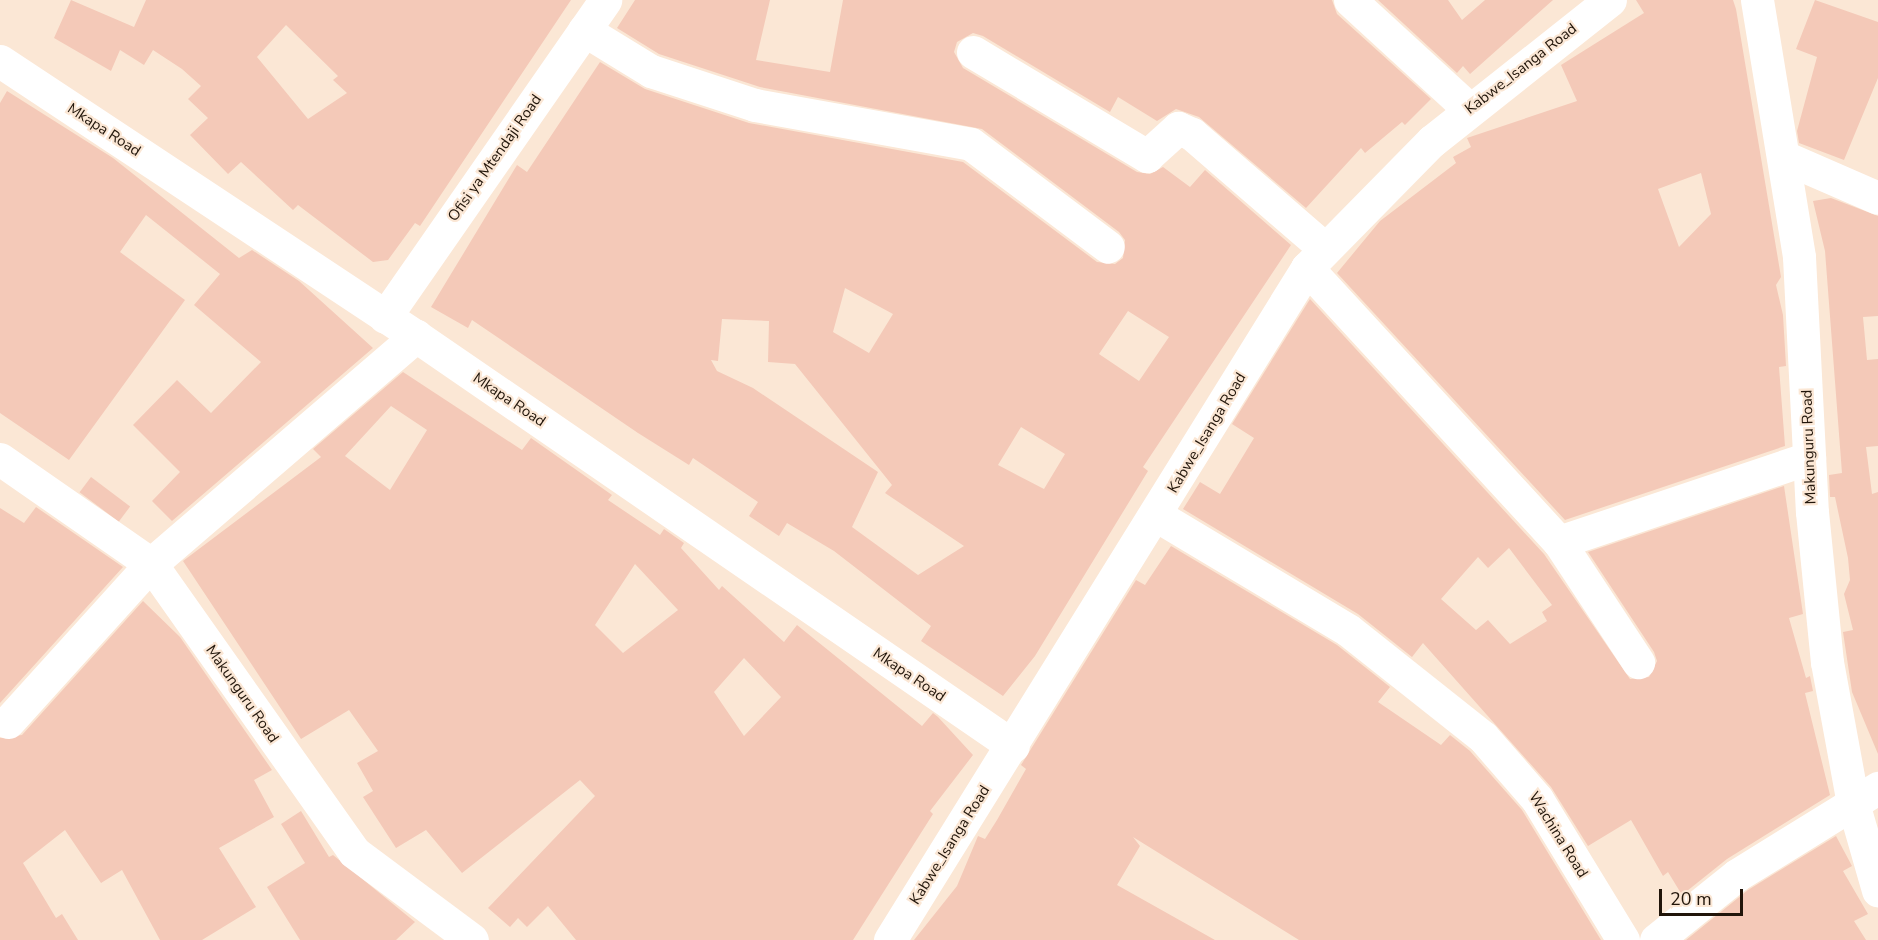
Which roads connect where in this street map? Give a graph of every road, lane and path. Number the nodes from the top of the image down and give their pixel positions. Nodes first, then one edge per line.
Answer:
1 (605, 0) edge
2 (1350, 0) edge
3 (1610, 0) edge
4 (1757, 0) edge
5 (584, 30) junction
6 (973, 52) dead end
7 (0, 61) edge
8 (1468, 109) junction
9 (1786, 158) junction
10 (1878, 198) edge
11 (1108, 247) dead end
12 (1316, 258) junction
13 (385, 317) junction
14 (416, 336) junction
15 (1809, 458) junction
16 (0, 459) edge
17 (1156, 515) junction
18 (1559, 542) junction
19 (152, 564) junction
20 (1638, 662) dead end
21 (8, 722) dead end
22 (1013, 746) junction
23 (1865, 795) edge
24 (1878, 890) edge
25 (472, 940) edge
26 (890, 940) edge
27 (1623, 940) edge
28 (1656, 940) edge

1 - 5 street, Ofisi ya Mtendaji Road
2 - 8 street
3 - 8 street, Kabwe_Isanga Road
4 - 9 street, Makunguru Road
5 - 11 street
5 - 13 street, Ofisi ya Mtendaji Road
6 - 12 street
7 - 13 street, Mkapa Road
8 - 12 street, Kabwe_Isanga Road
9 - 10 street
9 - 15 street, Makunguru Road
12 - 17 street, Kabwe_Isanga Road
12 - 18 street
13 - 14 street, Mkapa Road
14 - 19 street
14 - 22 street, Mkapa Road
15 - 18 street
15 - 23 street, Makunguru Road
16 - 19 street, Makunguru Road
17 - 22 street, Kabwe_Isanga Road
17 - 27 street, Wachina Road
18 - 20 street
19 - 21 street
19 - 25 street, Makunguru Road
22 - 26 street, Kabwe_Isanga Road
23 - 24 street, Makunguru Road
23 - 28 street

